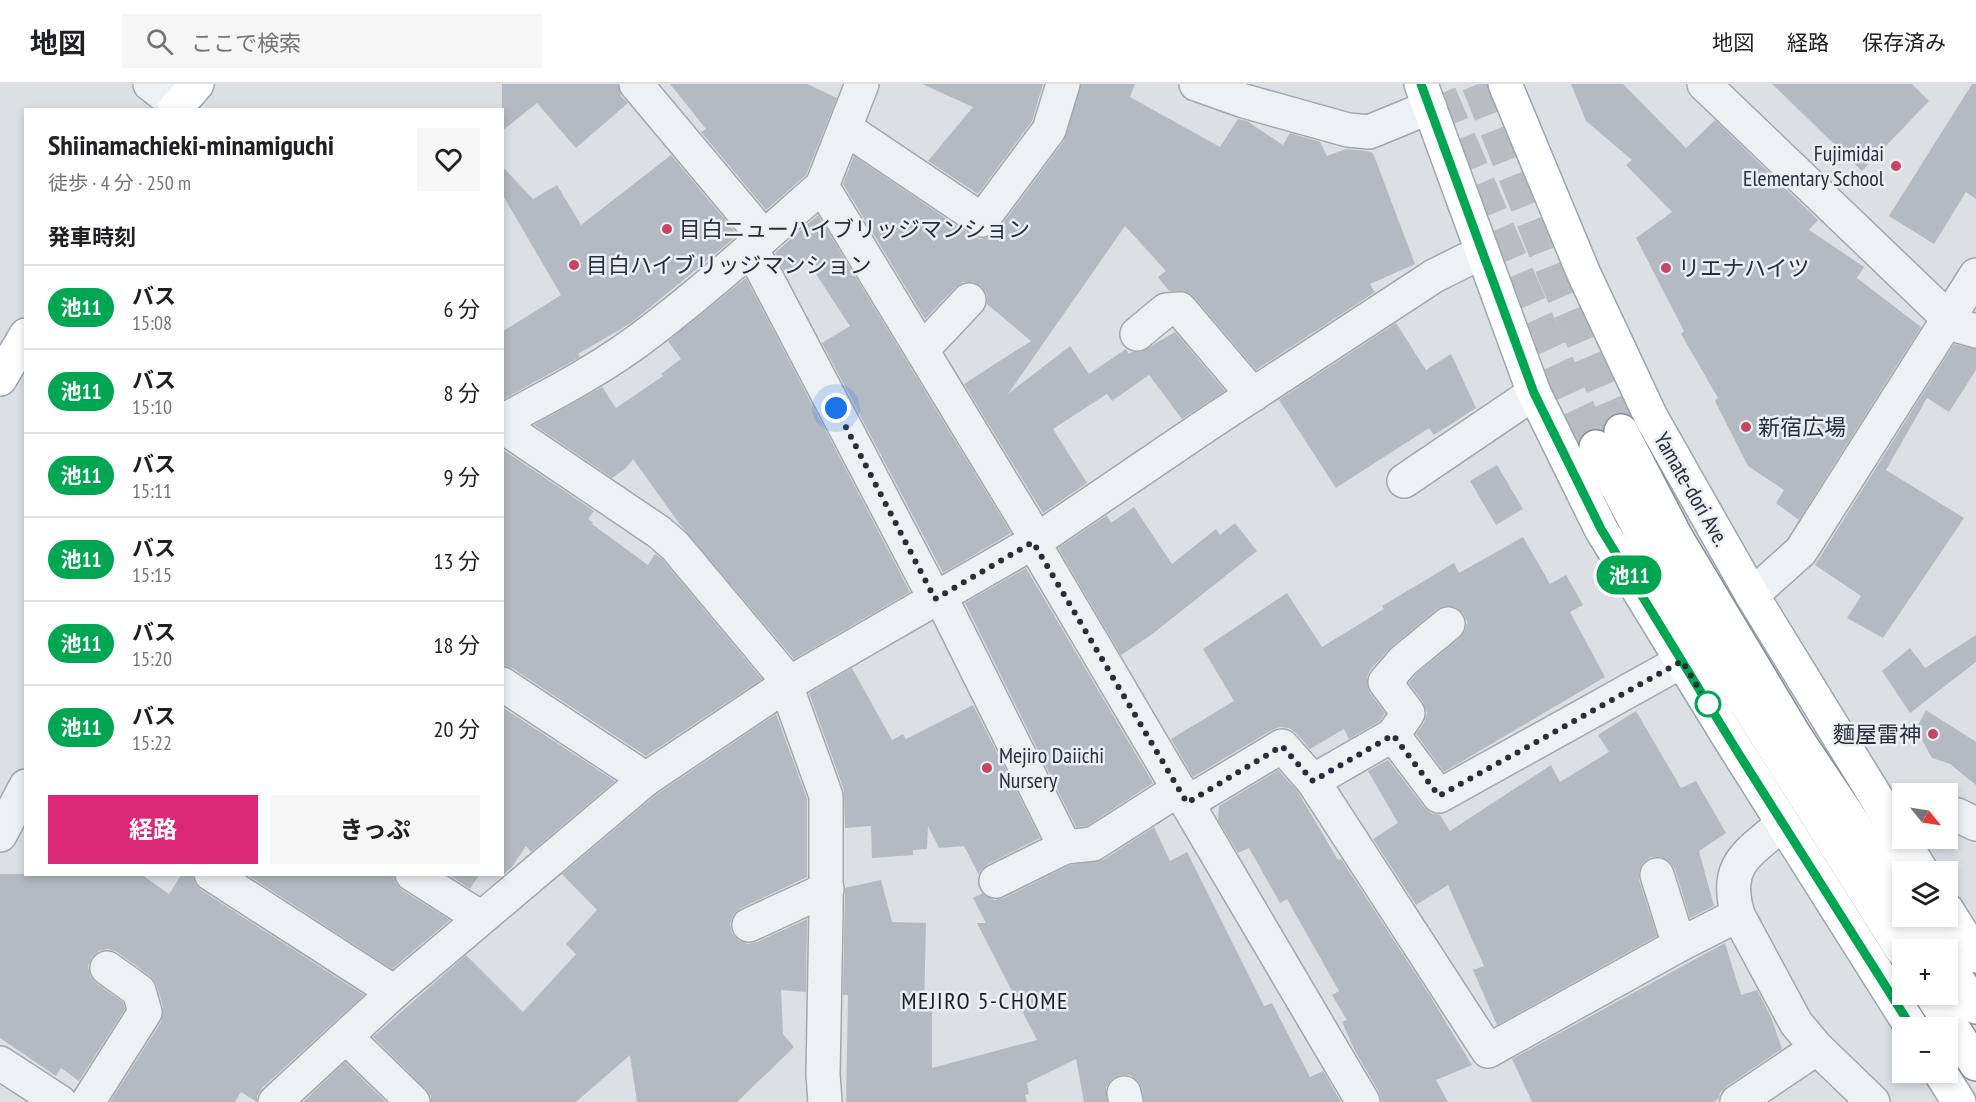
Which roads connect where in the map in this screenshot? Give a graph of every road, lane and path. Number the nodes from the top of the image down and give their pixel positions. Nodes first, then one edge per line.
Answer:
1 (150, 84) edge
2 (636, 84) edge
3 (862, 84) edge
4 (1063, 84) edge
5 (1196, 84) edge
6 (1504, 84) edge
7 (1704, 84) edge
8 (1426, 95) edge
9 (183, 99) edge
10 (845, 128) junction
11 (822, 186) junction
12 (757, 243) junction
13 (1482, 252) junction
14 (1976, 275) edge
15 (969, 300) dead end
16 (1962, 325) edge
17 (1137, 334) dead end
18 (24, 338) edge
19 (922, 350) junction
20 (0, 379) edge
21 (1534, 393) junction
22 (1253, 395) junction
23 (504, 420) edge
24 (504, 427) edge
25 (1608, 439) tunnel mouth
26 (1404, 481) dead end
27 (1035, 541) junction
28 (1752, 595) junction
29 (937, 597) junction
30 (1448, 624) dead end
31 (1682, 661) junction
32 (504, 685) edge
33 (786, 685) junction
34 (1393, 735) junction
35 (1785, 742) junction
36 (646, 780) junction
37 (1313, 781) junction
38 (24, 790) edge
39 (1183, 796) junction
40 (1958, 815) edge
41 (1892, 823) edge
42 (1782, 824) junction
43 (1976, 824) edge
44 (0, 835) edge
45 (1065, 847) junction
46 (1657, 875) dead end
47 (214, 876) edge
48 (415, 876) edge
49 (996, 881) dead end
50 (1892, 883) edge
51 (826, 889) junction
52 (1738, 915) junction
53 (481, 918) junction
54 (749, 925) dead end
55 (1958, 927) edge
56 (1896, 939) edge
57 (1679, 945) junction
58 (1976, 956) edge
59 (107, 968) dead end
60 (1958, 980) edge
61 (394, 992) junction
62 (1938, 1005) edge
63 (1976, 1007) edge
64 (1905, 1017) edge
65 (346, 1037) junction
66 (1817, 1048) junction
67 (0, 1063) edge
68 (1976, 1064) edge
69 (1947, 1083) edge
70 (60, 1102) edge
71 (88, 1102) edge
72 (275, 1102) edge
73 (412, 1102) edge
74 (825, 1102) edge
75 (1363, 1102) edge
76 (1737, 1102) edge
77 (1873, 1102) edge
78 (1959, 1102) edge

1 - 9 street
2 - 12 street
3 - 10 street
4 - 10 street
5 - 8 street
6 - 28 main road, Yamate-dori Ave.
7 - 16 street
8 - 13 main road
10 - 11 street
11 - 12 street
11 - 19 street
12 - 23 street
12 - 29 street
13 - 21 main road
13 - 22 street
14 - 16 street
15 - 19 street
16 - 28 street
17 - 22 street
18 - 20 main road
19 - 27 street
21 - 26 street
21 - 31 main road
22 - 27 street
24 - 33 street
25 - 35 main road
27 - 29 street
27 - 39 street
28 - 41 main road, Yamate-dori Ave.
29 - 33 street
29 - 45 street
30 - 34 street
31 - 34 street
31 - 42 main road
32 - 36 street
33 - 36 street
33 - 51 street
34 - 37 street
35 - 50 main road
35 - 56 main road
36 - 53 street
37 - 39 street
37 - 57 street
38 - 44 street
39 - 45 street
39 - 75 street
40 - 43 street
42 - 52 street
42 - 64 main road
45 - 49 street
46 - 57 street
47 - 61 street
48 - 53 street
51 - 54 street
51 - 74 street
52 - 57 street
52 - 66 street
53 - 61 street
55 - 58 main road
59 - 71 street
60 - 63 main road
61 - 65 street
62 - 68 main road
65 - 72 street
65 - 73 street
66 - 76 street
66 - 77 street
67 - 70 street
69 - 78 main road

